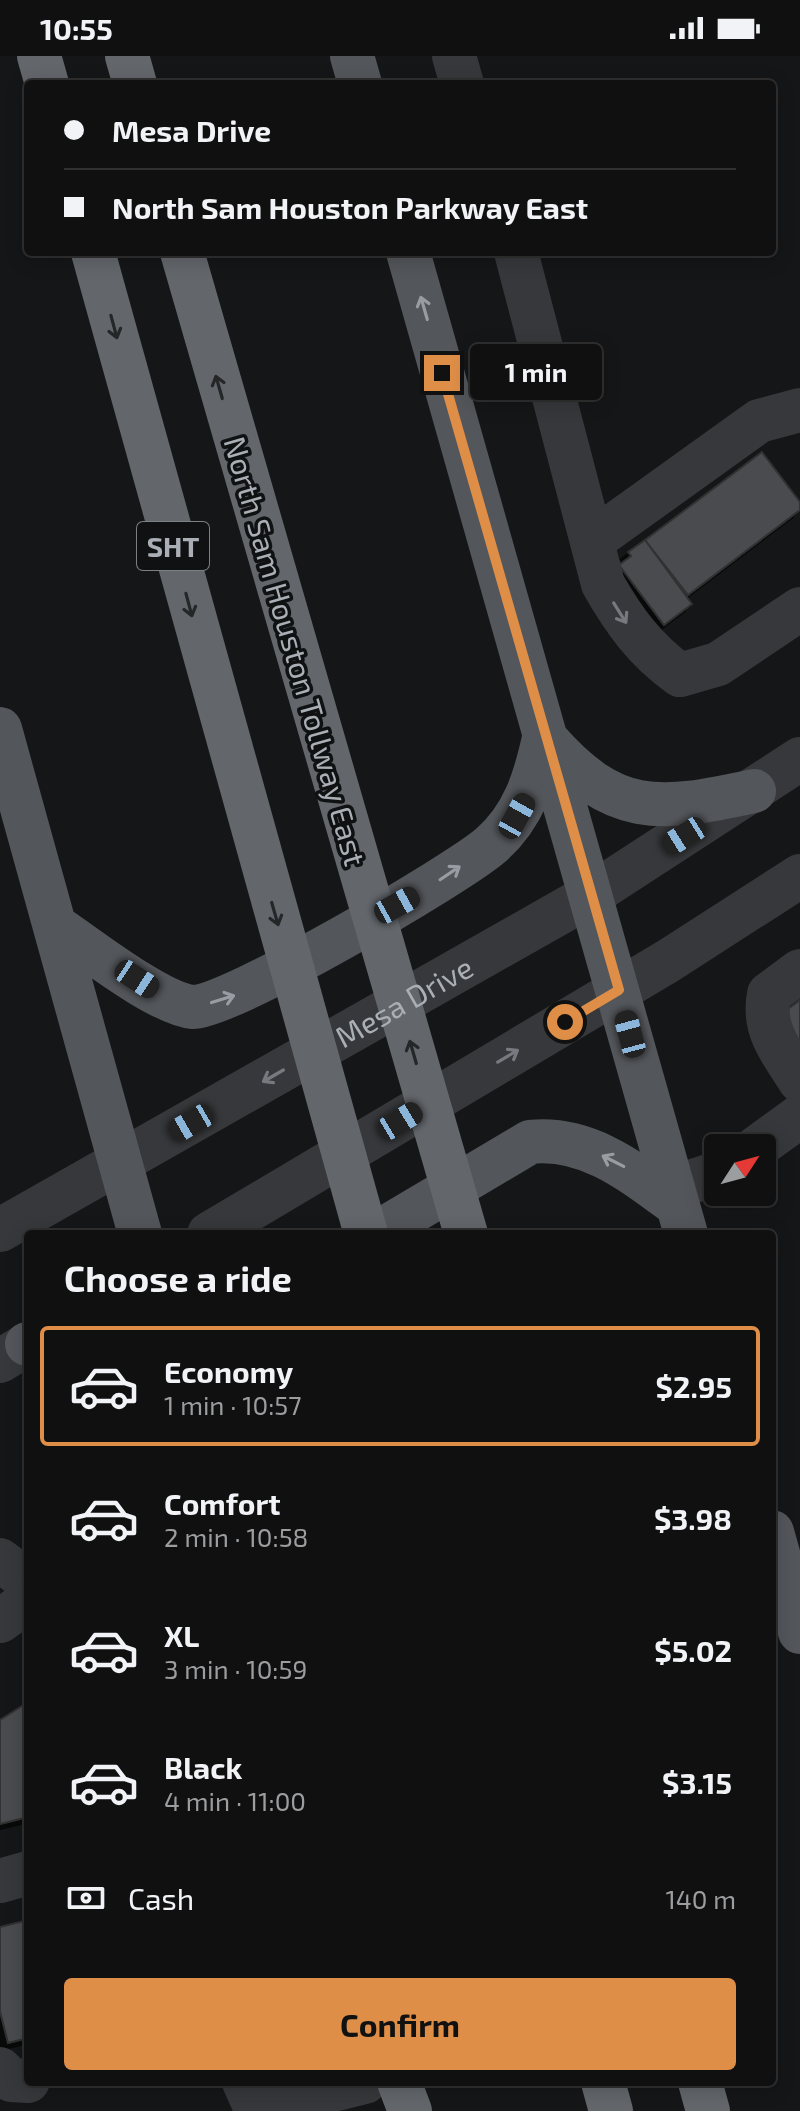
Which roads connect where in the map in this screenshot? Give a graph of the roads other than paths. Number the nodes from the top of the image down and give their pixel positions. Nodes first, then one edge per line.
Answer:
1 (39, 56) edge
2 (127, 56) edge
3 (352, 56) edge
4 (454, 56) edge
5 (46, 80) edge
6 (134, 80) edge
7 (359, 80) edge
8 (461, 80) edge
9 (94, 256) edge
10 (183, 256) edge
11 (409, 256) edge
12 (517, 256) edge
13 (800, 410) edge
14 (592, 541) junction
15 (800, 609) edge
16 (0, 729) edge
17 (545, 737) junction
18 (800, 759) edge
19 (754, 791) junction
20 (800, 876) edge
21 (589, 896) junction
22 (57, 927) junction
23 (798, 975) edge
24 (619, 990) junction
25 (798, 1073) edge
26 (800, 1116) edge
27 (775, 1134) edge
28 (121, 1163) junction
29 (704, 1186) edge
30 (678, 1209) edge
31 (0, 1230) edge
32 (139, 1230) edge
33 (216, 1230) edge
34 (365, 1230) edge
35 (382, 1230) edge
36 (465, 1230) edge
37 (24, 1346) edge
38 (0, 1361) edge
39 (776, 1546) edge
40 (0, 1560) edge
41 (24, 1578) edge
42 (24, 1604) edge
43 (0, 1621) edge
44 (800, 1632) edge
45 (24, 1874) edge
46 (0, 1881) edge
47 (0, 2069) edge
48 (24, 2081) edge
49 (341, 2086) edge
50 (386, 2086) edge
51 (401, 2086) edge
52 (604, 2086) edge
53 (701, 2086) edge
54 (251, 2101) edge
55 (394, 2111) edge
56 (410, 2111) edge
57 (611, 2111) edge
58 (708, 2111) edge

1 - 5 highway
2 - 6 highway
3 - 7 main road
4 - 8 street
9 -> 34 highway, SHT
36 -> 10 highway, North Sam Houston Tollway East
17 -> 11 main road
12 - 14 street
13 - 14 street
14 -> 15 street
16 - 22 main road
17 - 19 main road
17 - 21 main road
22 -> 17 main road
18 - 19 street, Mesa Drive
19 - 21 street, Mesa Drive
20 - 24 street
21 - 24 main road
21 -> 28 street, Mesa Drive
22 - 28 main road
23 - 25 street
24 - 30 main road
33 -> 24 street
26 - 27 street
28 - 31 street, Mesa Drive
28 - 32 main road
29 - 30 street
30 -> 35 main road
37 - 38 street
39 - 44 main road
40 - 41 street
42 - 43 street
45 - 46 street
47 - 48 street
49 - 54 street
50 - 55 main road
51 - 56 highway
52 - 57 highway
53 - 58 highway

